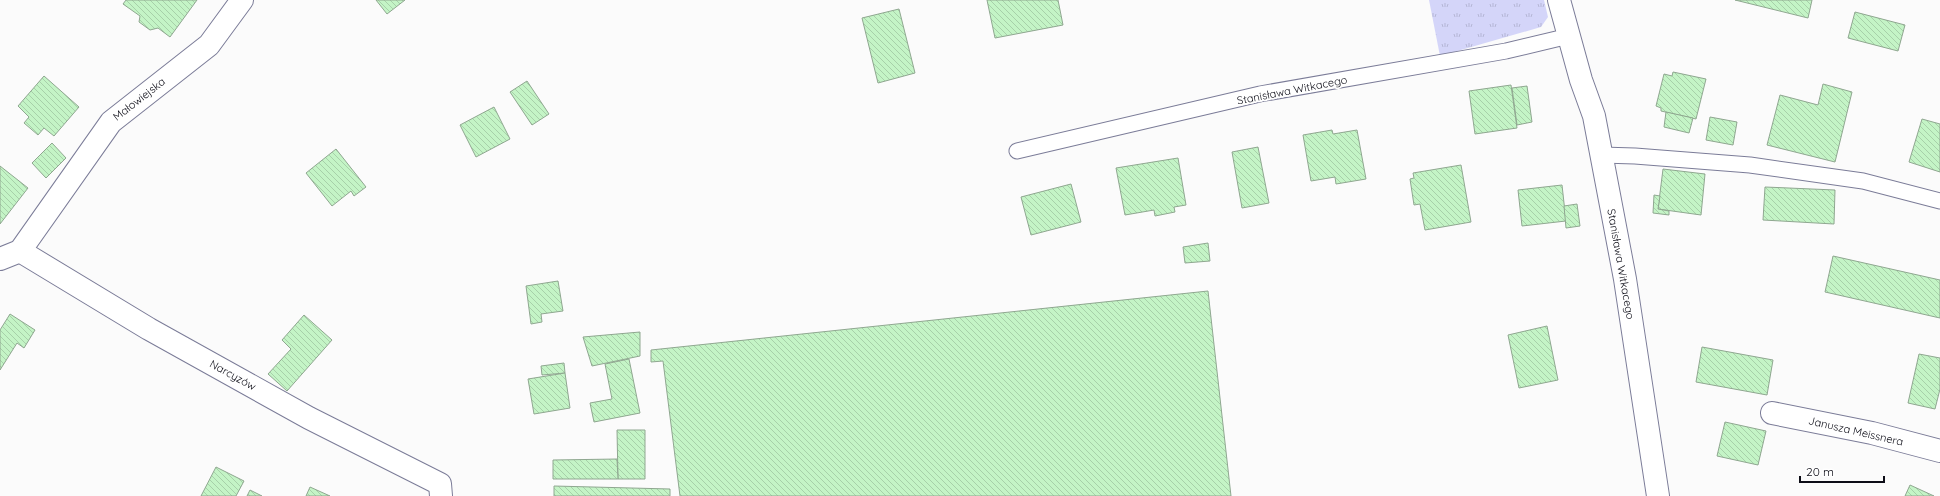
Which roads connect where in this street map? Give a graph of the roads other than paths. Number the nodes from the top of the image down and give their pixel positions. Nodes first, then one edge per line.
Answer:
1 (242, 0) edge
2 (1559, 0) edge
3 (1569, 36) junction
4 (1017, 152) dead end
5 (1601, 155) junction
6 (1940, 201) edge
7 (20, 251) junction
8 (0, 259) edge
9 (1772, 413) dead end
10 (1940, 451) edge
11 (441, 496) edge
12 (1658, 496) edge

1 - 7 street, Małowiejska
2 - 3 street, Stanisława Witkacego
3 - 4 lane, Stanisława Witkacego
3 - 5 street, Stanisława Witkacego
5 - 6 lane
5 - 12 street, Stanisława Witkacego
7 - 8 street
7 - 11 street, Narcyzów
9 - 10 street, Janusza Meissnera

